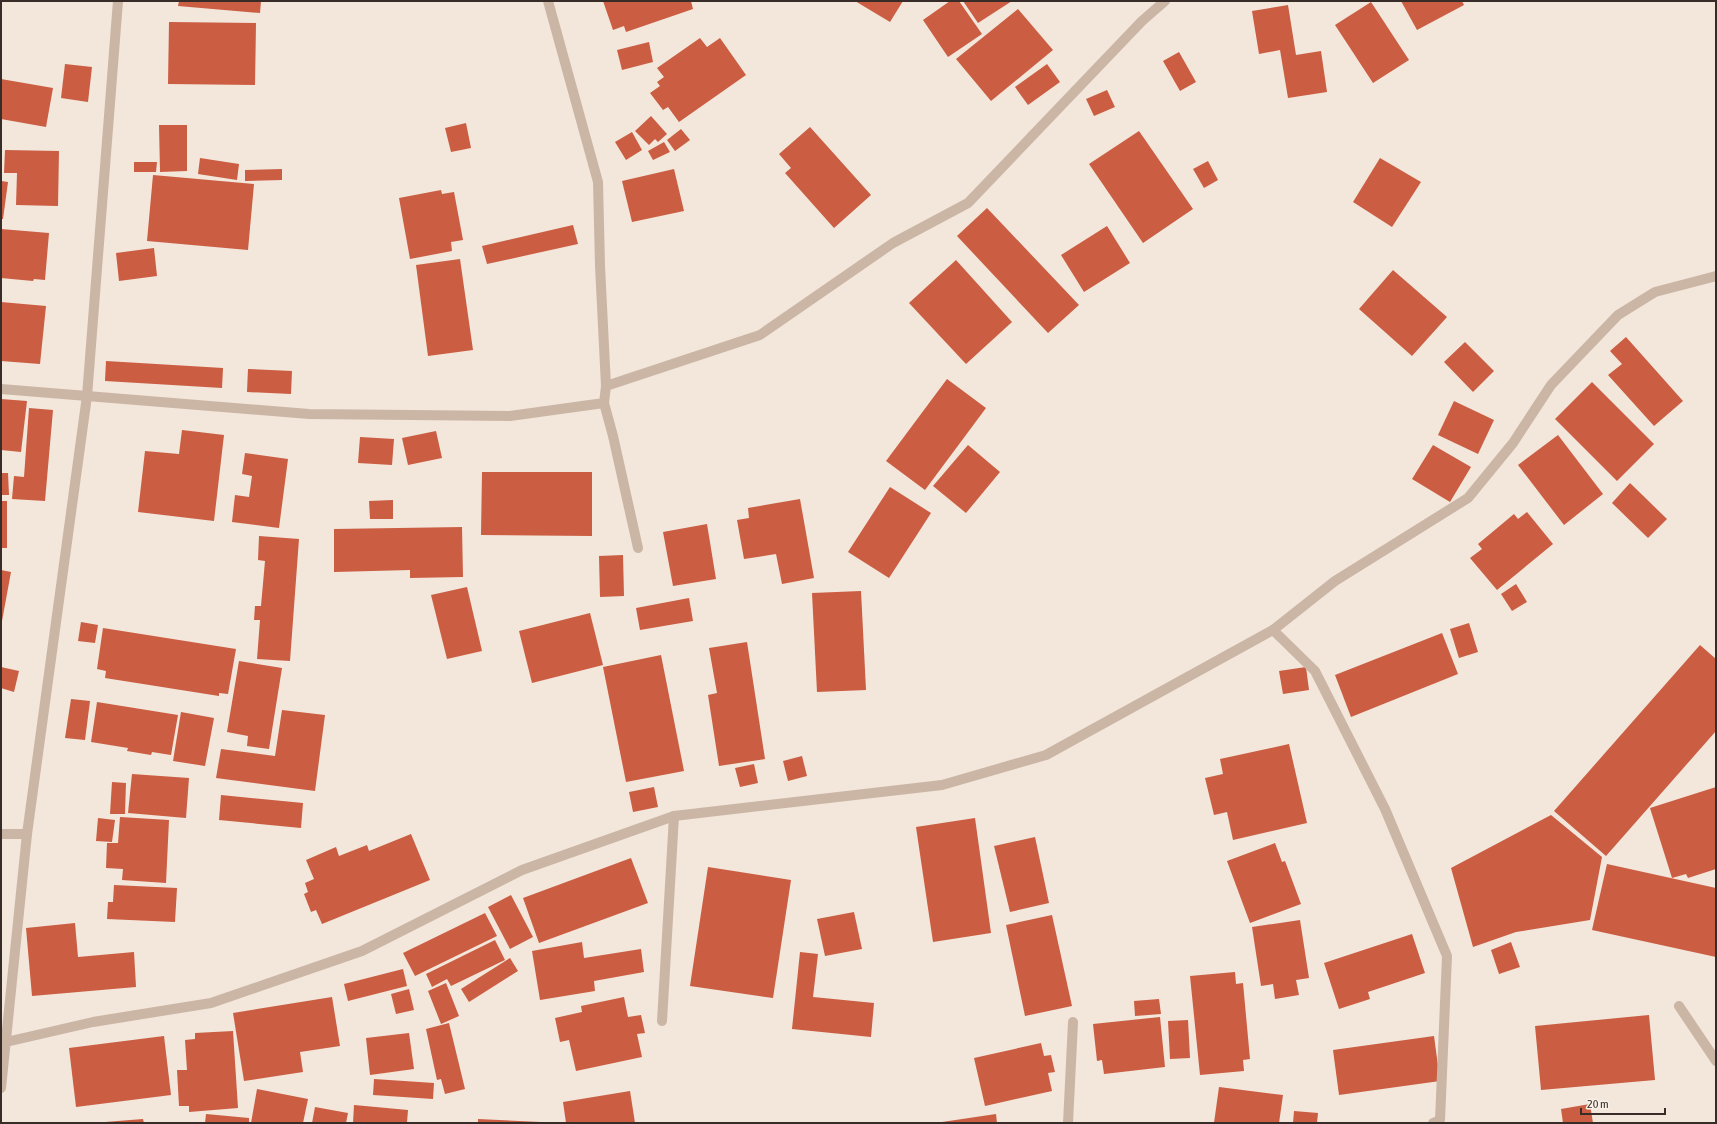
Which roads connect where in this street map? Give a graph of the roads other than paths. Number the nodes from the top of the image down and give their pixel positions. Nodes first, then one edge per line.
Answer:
1 (118, 1) edge
2 (548, 1) edge
3 (1165, 1) edge
4 (1716, 276) edge
5 (606, 386) junction
6 (1, 389) edge
7 (87, 396) junction
8 (604, 402) junction
9 (638, 548) dead end
10 (1272, 630) junction
11 (674, 816) junction
12 (1, 834) edge
13 (28, 834) junction
14 (1679, 1006) dead end
15 (662, 1021) dead end
16 (1073, 1022) dead end
17 (4, 1044) edge
18 (1716, 1061) edge
19 (1, 1088) edge
20 (1068, 1123) edge
21 (1433, 1123) edge

1 - 7 street
2 - 5 street
3 - 5 street
4 - 10 street
5 - 8 street
6 - 7 street
7 - 8 street
7 - 13 street
8 - 9 street
10 - 11 street
10 - 21 street
11 - 15 street
11 - 17 street
12 - 13 street
13 - 17 street
14 - 18 street
16 - 20 street
17 - 19 street

